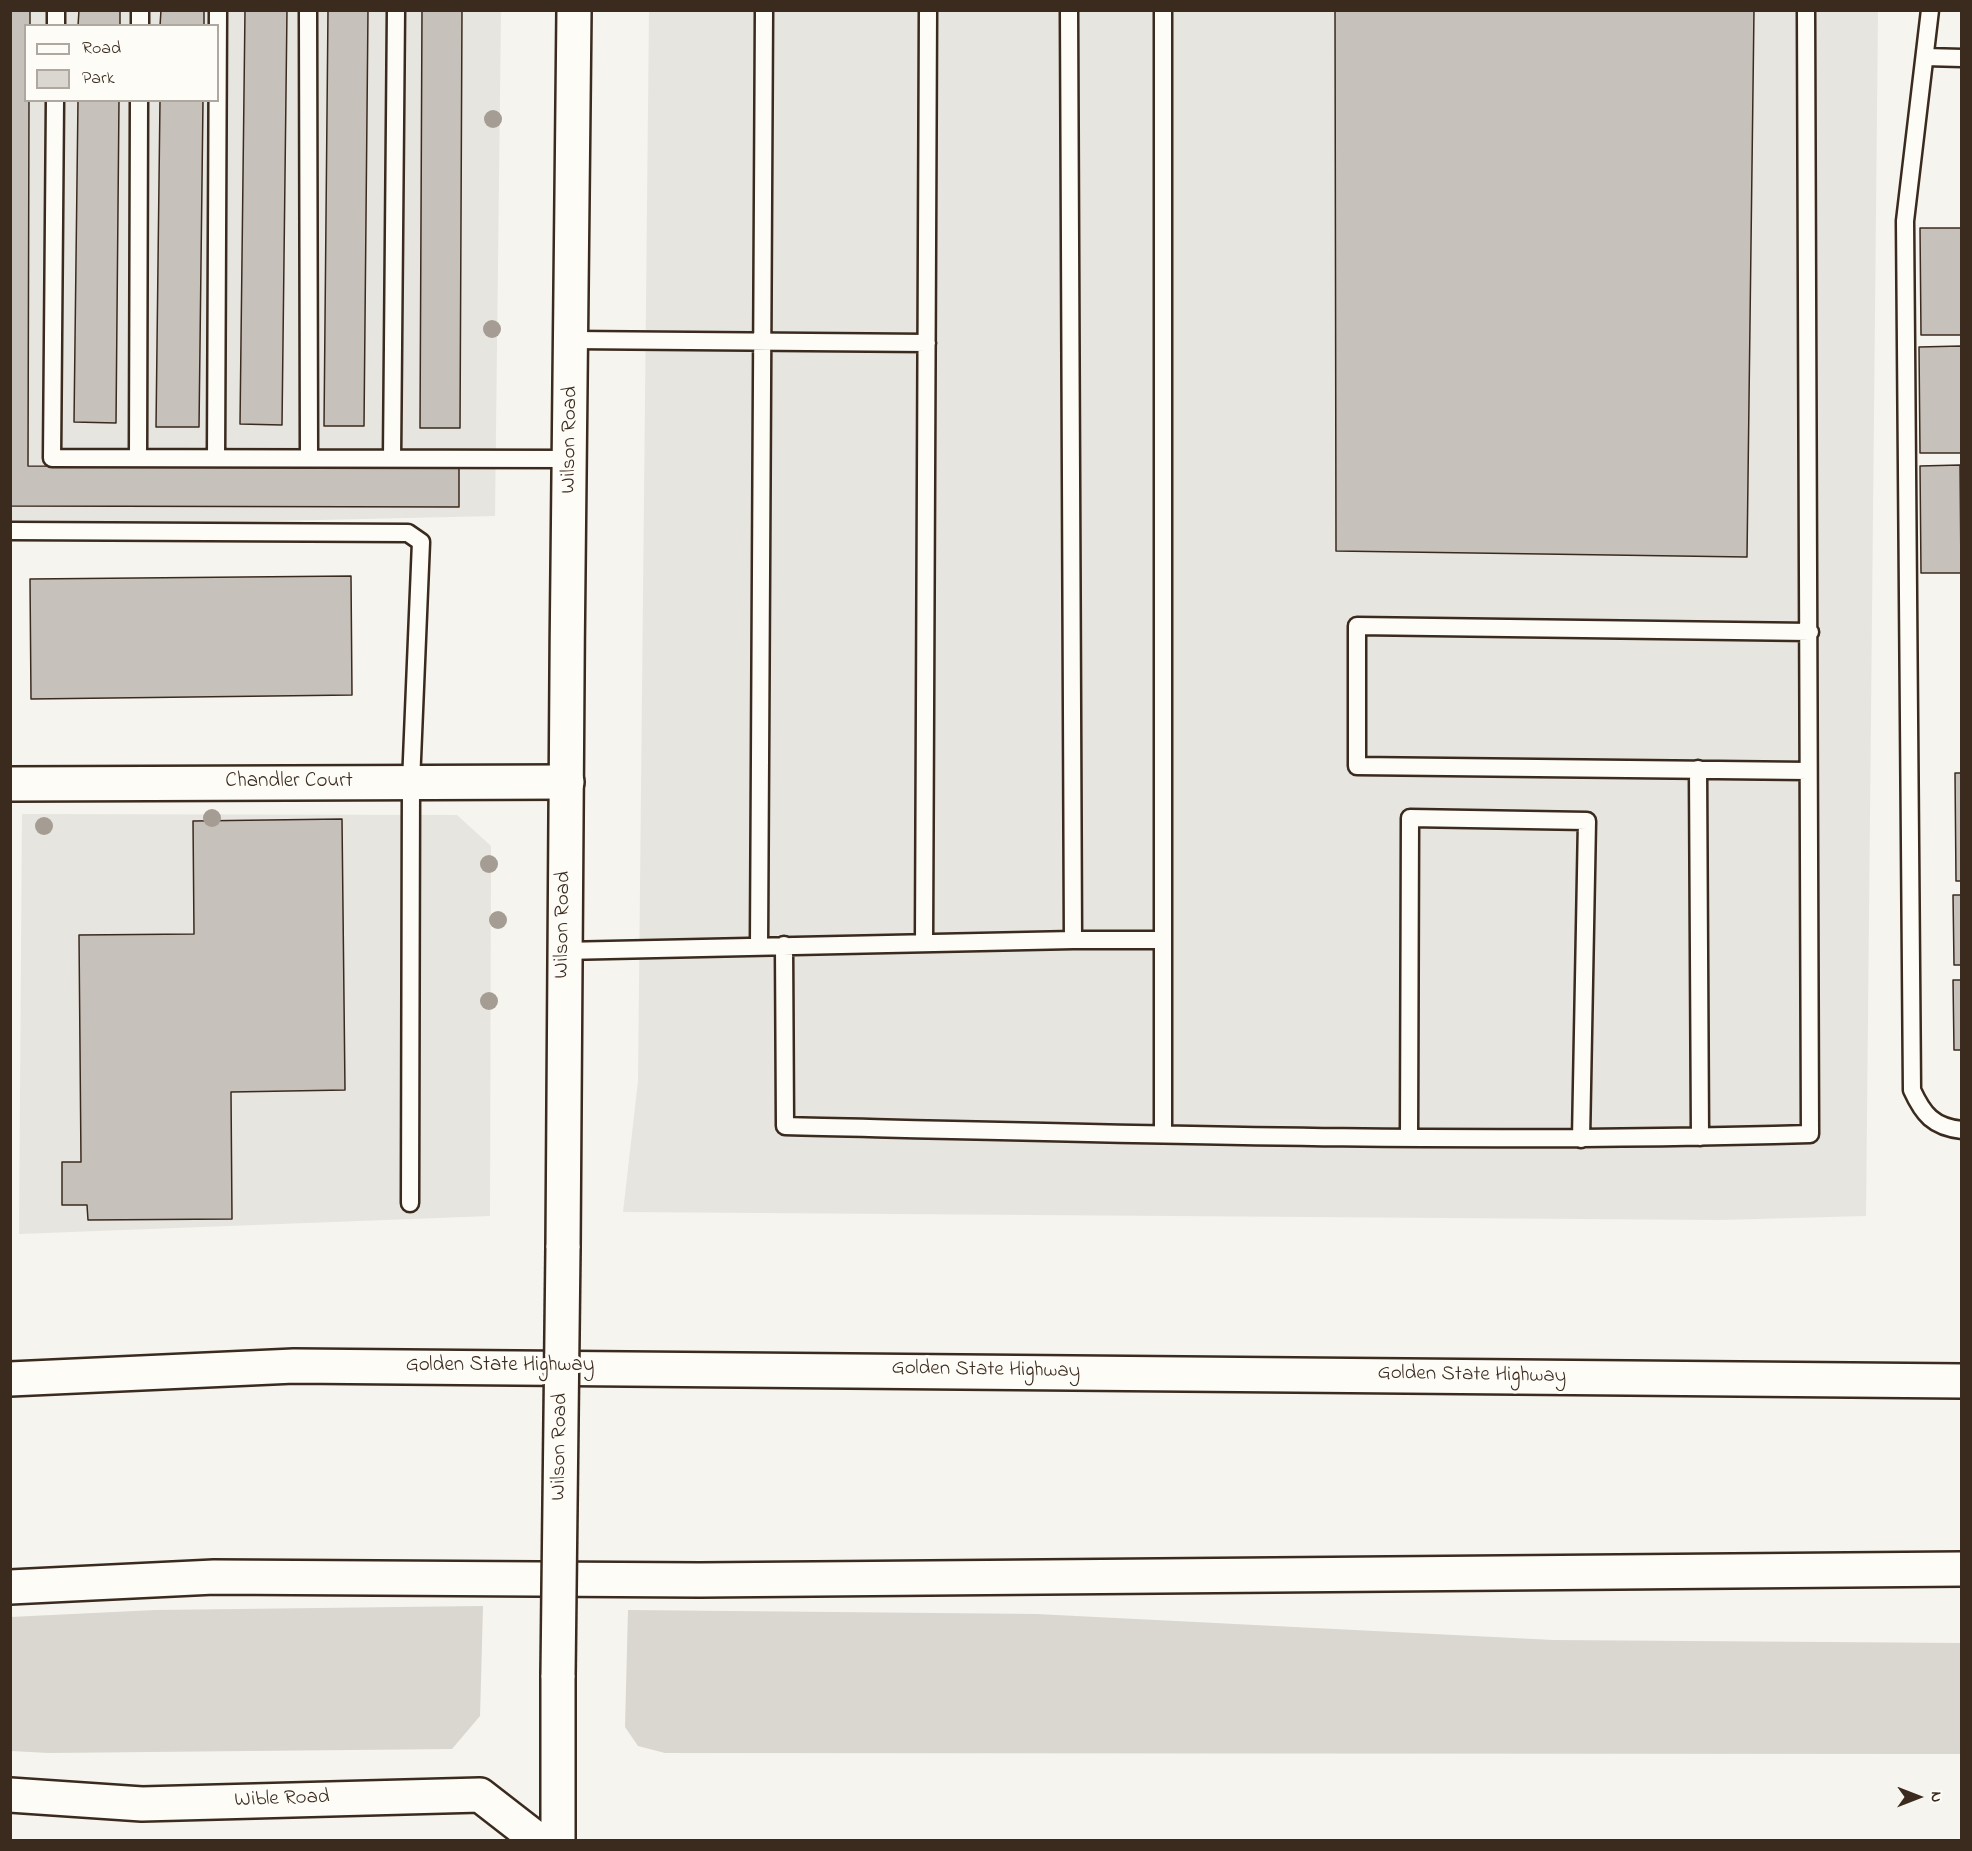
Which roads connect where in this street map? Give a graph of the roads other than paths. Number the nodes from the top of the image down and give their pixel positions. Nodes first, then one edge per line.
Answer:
1 (308, 10) edge
2 (396, 10) edge
3 (574, 10) edge
4 (764, 10) edge
5 (928, 10) edge
6 (1069, 10) edge
7 (1163, 10) edge
8 (1806, 10) edge
9 (1930, 10) edge
10 (1925, 57) junction
11 (1962, 58) edge
12 (55, 102) edge
13 (139, 102) edge
14 (218, 102) edge
15 (572, 340) junction
16 (763, 342) junction
17 (927, 343) junction
18 (138, 459) junction
19 (216, 459) junction
20 (309, 459) junction
21 (392, 459) junction
22 (570, 459) junction
23 (10, 531) edge
24 (1810, 632) junction
25 (1698, 769) junction
26 (1808, 771) junction
27 (567, 782) junction
28 (411, 783) junction
29 (10, 784) edge
30 (1072, 940) junction
31 (1163, 940) junction
32 (924, 941) junction
33 (759, 945) junction
34 (784, 945) junction
35 (563, 951) junction
36 (1962, 1130) edge
37 (1163, 1134) junction
38 (1409, 1137) junction
39 (1700, 1137) junction
40 (1581, 1139) junction
41 (410, 1203) dead end
42 (10, 1379) edge
43 (1962, 1381) edge
44 (1962, 1569) edge
45 (10, 1587) edge
46 (10, 1795) edge
47 (538, 1840) edge
48 (558, 1840) edge

1 - 20 lane
2 - 21 lane
3 - 15 main road, Wilson Road
4 - 16 lane
5 - 17 lane
6 - 30 lane
7 - 31 lane
8 - 24 lane
9 - 10 lane
10 - 11 lane
10 - 36 lane
12 - 18 lane
13 - 18 lane
14 - 19 lane
15 - 16 lane
15 - 22 main road, Wilson Road
16 - 17 lane
16 - 33 lane
17 - 32 lane
18 - 19 lane
19 - 20 lane
20 - 21 lane
21 - 22 lane
22 - 27 main road, Wilson Road
23 - 28 lane
24 - 25 lane
24 - 26 lane
25 - 26 lane
25 - 39 lane
26 - 39 lane
27 - 28 main road, Chandler Court
27 - 35 main road, Wilson Road
28 - 29 main road, Chandler Court
28 - 41 lane
30 - 31 lane
30 - 32 lane
31 - 37 lane
32 - 34 lane
33 - 34 lane
33 - 35 lane
34 - 37 lane
35 - 48 main road, Wilson Road, bridge
37 - 38 lane
38 - 40 lane
38 - 40 lane
39 - 40 lane
42 - 43 main road, Golden State Highway
44 - 45 main road
46 - 47 main road, Wible Road

